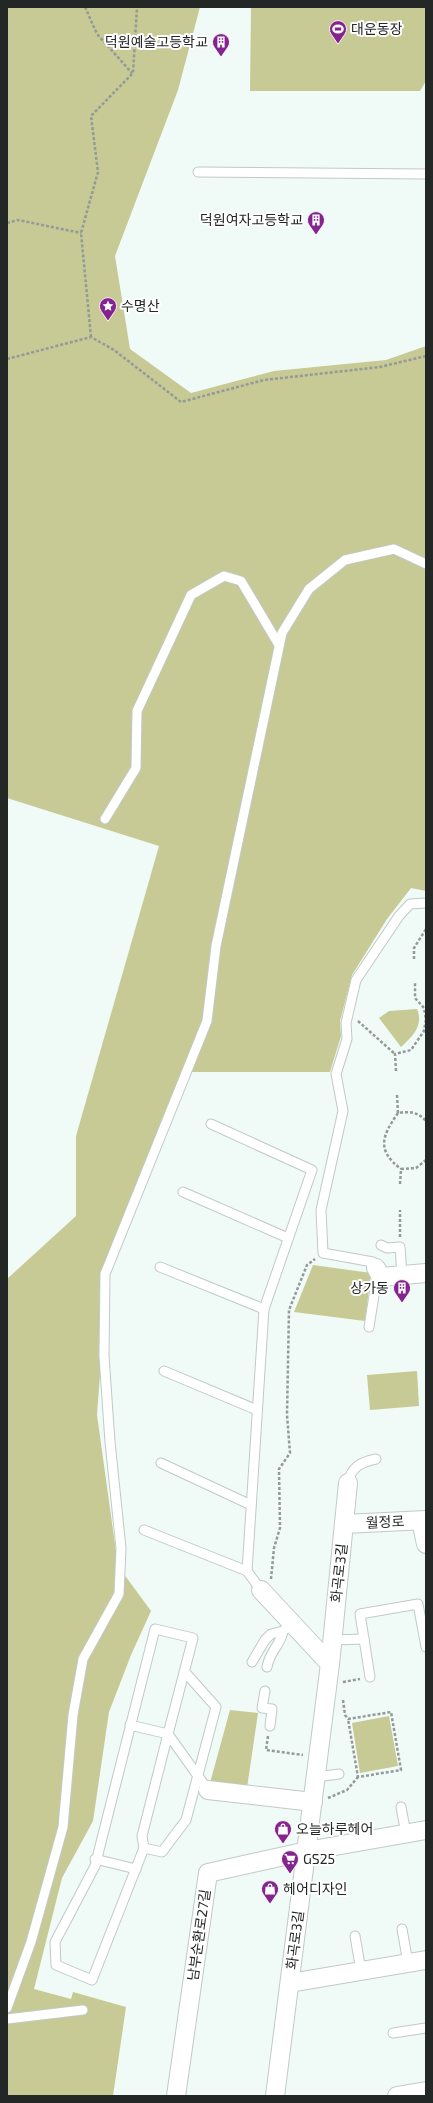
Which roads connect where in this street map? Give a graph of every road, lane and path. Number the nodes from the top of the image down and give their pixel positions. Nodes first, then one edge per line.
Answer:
1 (85, 7) edge
2 (137, 7) edge
3 (133, 73) junction
4 (198, 172) dead end
5 (426, 174) edge
6 (7, 223) edge
7 (81, 233) junction
8 (91, 337) junction
9 (426, 356) edge
10 (7, 359) edge
11 (426, 564) edge
12 (280, 645) junction
13 (105, 819) dead end
14 (426, 903) edge
15 (426, 929) edge
16 (414, 959) dead end
17 (415, 983) dead end
18 (348, 1013) junction
19 (396, 1054) junction
20 (396, 1071) dead end
21 (397, 1095) dead end
22 (398, 1113) junction
23 (426, 1121) edge
24 (210, 1124) dead end
25 (426, 1160) edge
26 (401, 1169) junction
27 (400, 1184) dead end
28 (184, 1192) dead end
29 (400, 1210) dead end
30 (288, 1238) junction
31 (381, 1246) dead end
32 (400, 1247) junction
33 (323, 1253) junction
34 (160, 1267) dead end
35 (379, 1273) junction
36 (426, 1274) edge
37 (402, 1275) junction
38 (264, 1309) junction
39 (369, 1327) dead end
40 (164, 1371) dead end
41 (257, 1410) junction
42 (376, 1459) dead end
43 (161, 1463) dead end
44 (348, 1483) joint
45 (251, 1505) junction
46 (424, 1520) edge
47 (344, 1524) junction
48 (144, 1530) dead end
49 (426, 1544) edge
50 (246, 1571) junction
51 (266, 1594) junction
52 (288, 1627) junction
53 (364, 1639) junction
54 (333, 1640) junction
55 (426, 1646) edge
56 (252, 1662) dead end
57 (330, 1664) junction
58 (268, 1667) dead end
59 (184, 1671) junction
60 (370, 1677) joint
61 (340, 1682) dead end
62 (264, 1691) dead end
63 (342, 1696) dead end
64 (348, 1719) junction
65 (130, 1725) junction
66 (270, 1726) joint
67 (168, 1734) junction
68 (319, 1757) junction
69 (339, 1774) dead end
70 (316, 1777) junction
71 (358, 1777) junction
72 (203, 1783) junction
73 (319, 1801) junction
74 (401, 1807) dead end
75 (426, 1830) edge
76 (406, 1834) junction
77 (144, 1848) junction
78 (307, 1851) junction
79 (95, 1859) junction
80 (136, 1869) junction
81 (402, 1929) dead end
82 (355, 1936) dead end
83 (426, 1960) edge
84 (408, 1963) junction
85 (361, 1971) junction
86 (290, 1983) junction
87 (7, 2008) edge
88 (83, 2010) dead end
89 (7, 2019) edge
90 (426, 2028) edge
91 (393, 2033) dead end
92 (426, 2091) edge
93 (404, 2095) edge
94 (176, 2096) edge
95 (275, 2096) edge

1 - 3 path
2 - 3 path
3 - 7 path
4 - 5 lane
6 - 7 path
7 - 8 path
8 - 9 path
8 - 10 path
11 - 12 lane
12 - 13 lane
12 - 87 lane
14 - 18 lane
15 - 16 path
17 - 19 path
18 - 19 path
18 - 33 lane
19 - 20 path
21 - 22 path
22 - 23 path
22 - 26 path
24 - 30 lane
25 - 26 path
26 - 27 path
28 - 30 lane
29 - 32 path
30 - 38 lane
31 - 32 lane
32 - 37 lane
33 - 35 lane
33 - 51 path
34 - 38 lane
35 - 37 street
35 - 39 lane
36 - 37 street
38 - 41 lane
40 - 41 lane
41 - 45 lane
42 - 44 lane
43 - 45 lane
44 - 47 street, 화곡로3길
45 - 50 lane
46 - 47 street, 월정로
46 - 49 street
47 - 54 street, 화곡로3길
48 - 50 lane
50 - 51 lane
51 - 52 street
52 - 56 lane
52 - 57 street
52 - 58 lane
53 - 54 lane
53 - 55 lane
53 - 60 lane
54 - 57 street, 화곡로3길
57 - 68 street, 화곡로3길
59 - 65 lane
59 - 67 lane
59 - 72 lane
60 - 61 path
62 - 66 lane
63 - 64 path
64 - 71 path
64 - 71 path
65 - 67 lane
65 - 79 lane
66 - 68 path
67 - 72 lane
67 - 77 lane
68 - 70 street, 화곡로3길
69 - 70 lane
70 - 73 street, 화곡로3길
71 - 73 path
72 - 73 street
72 - 77 lane
73 - 78 street, 화곡로3길
74 - 76 lane
75 - 76 street
76 - 78 street
77 - 80 lane
78 - 86 street, 화곡로3길
78 - 94 street, 남부순환로27길
79 - 80 lane
79 - 80 lane
81 - 84 lane
82 - 85 lane
83 - 84 street, 화곡로3길
84 - 85 street, 화곡로3길
85 - 86 street, 화곡로3길
86 - 95 street, 화곡로3길
88 - 89 lane
90 - 91 lane
92 - 93 street

